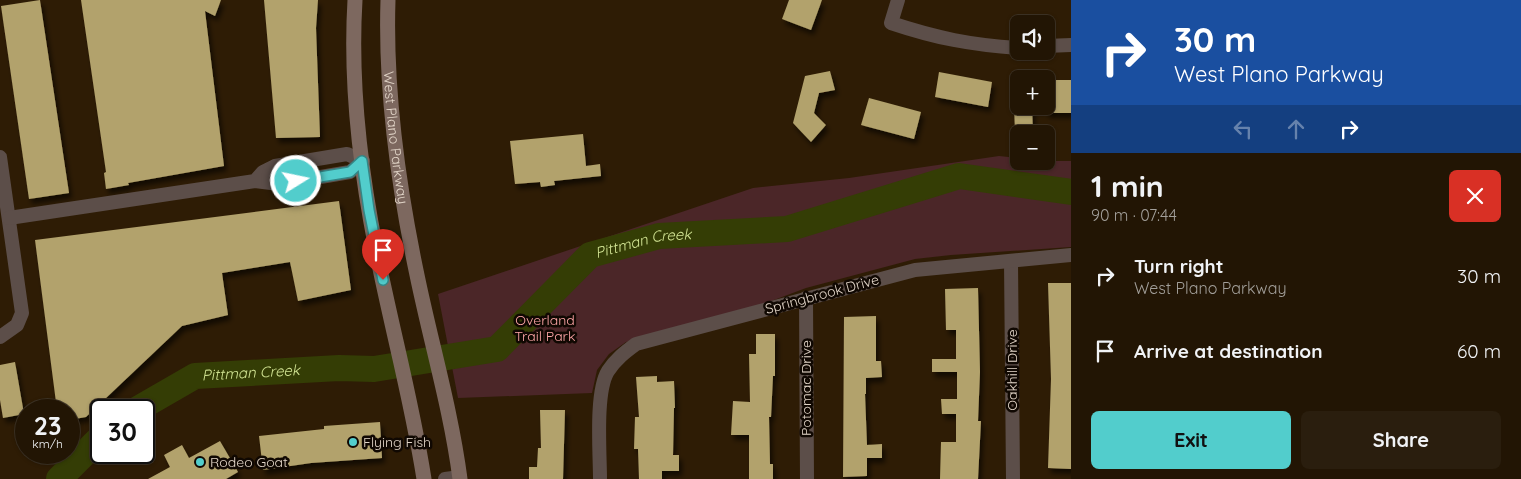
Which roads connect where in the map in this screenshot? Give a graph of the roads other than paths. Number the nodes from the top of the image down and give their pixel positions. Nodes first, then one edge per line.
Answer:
1 (355, 0) edge
2 (388, 0) edge
3 (897, 5) edge
4 (1071, 45) edge
5 (1055, 46) edge
6 (1010, 48) edge
7 (0, 158) edge
8 (362, 161) junction
9 (9, 218) junction
10 (1071, 255) edge
11 (1011, 261) junction
12 (806, 298) junction
13 (0, 337) edge
14 (455, 478) edge
15 (424, 479) edge
16 (600, 479) edge
17 (807, 479) edge
18 (1012, 479) edge

1 - 8 main road
2 - 14 main road, West Plano Parkway
3 - 6 street
4 - 5 street
7 - 9 street
8 - 9 street
8 - 15 main road
9 - 13 street
10 - 11 street, Springbrook Drive
11 - 12 street, Springbrook Drive
11 - 18 street, Oakhill Drive
12 - 16 street, Springbrook Drive
12 - 17 street, Potomac Drive

